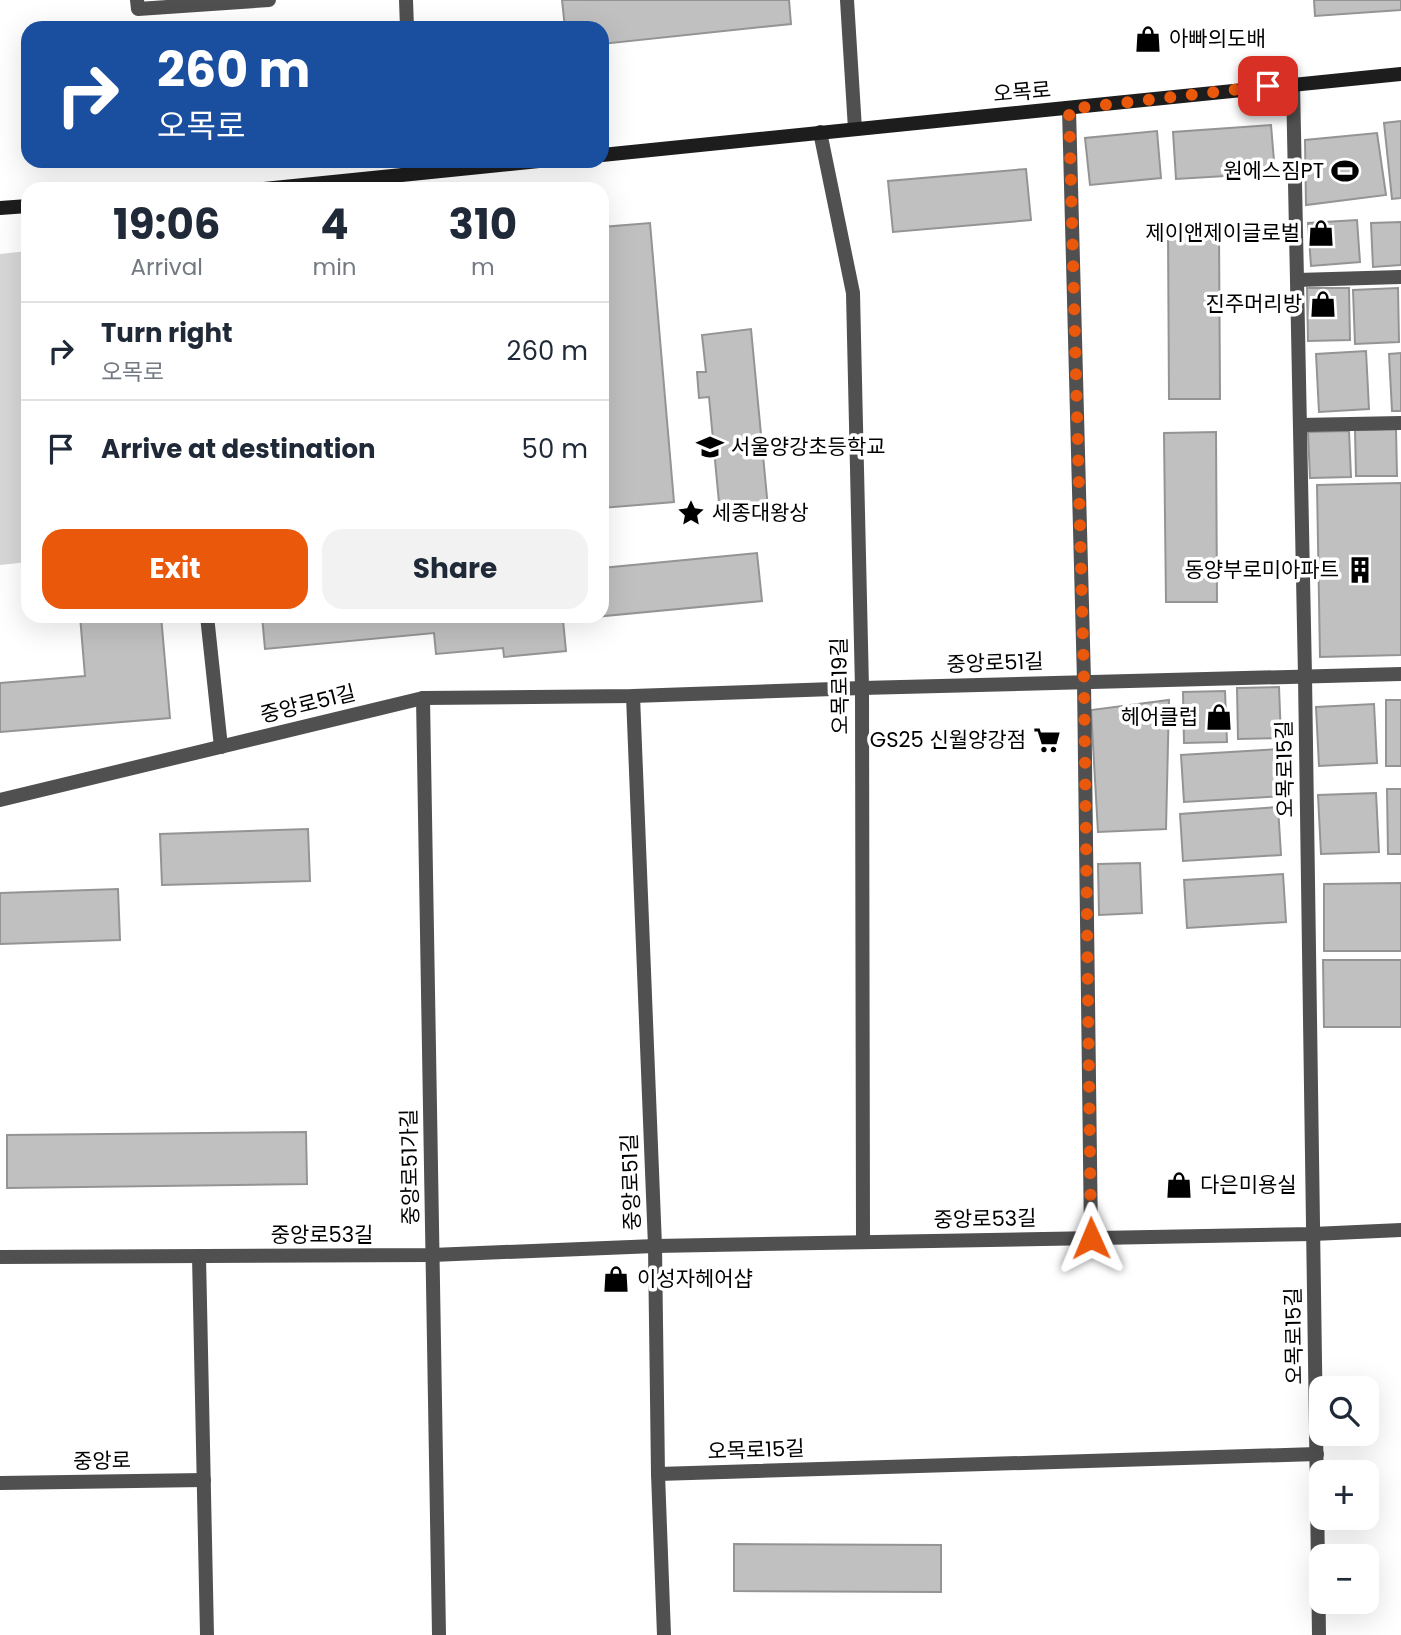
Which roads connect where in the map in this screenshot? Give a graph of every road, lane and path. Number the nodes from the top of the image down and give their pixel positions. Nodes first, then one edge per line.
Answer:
1 (137, 0) edge
2 (269, 0) edge
3 (406, 0) edge
4 (847, 0) edge
5 (407, 21) edge
6 (1401, 74) edge
7 (1293, 83) junction
8 (1069, 109) junction
9 (855, 129) junction
10 (820, 132) junction
11 (609, 154) edge
12 (406, 168) edge
13 (311, 182) edge
14 (21, 206) edge
15 (0, 208) edge
16 (1401, 277) edge
17 (1297, 280) junction
18 (1401, 423) edge
19 (1300, 425) junction
20 (208, 623) edge
21 (1401, 674) edge
22 (1305, 676) junction
23 (1084, 681) junction
24 (862, 688) junction
25 (632, 696) junction
26 (423, 698) junction
27 (221, 747) junction
28 (0, 800) edge
29 (1401, 1230) edge
30 (1313, 1234) junction
31 (1091, 1238) junction
32 (863, 1242) junction
33 (655, 1246) junction
34 (432, 1255) junction
35 (199, 1256) junction
36 (0, 1257) edge
37 (1317, 1454) junction
38 (658, 1474) junction
39 (204, 1480) junction
40 (0, 1483) edge
41 (208, 1635) edge
42 (439, 1635) edge
43 (664, 1635) edge
44 (1319, 1635) edge

1 - 2 street
3 - 5 street
4 - 9 street
6 - 7 main road, 오목로
7 - 8 main road, 오목로
7 - 17 street, 오목로15길
8 - 9 main road, 오목로
8 - 23 street
9 - 10 main road, 오목로
10 - 11 main road, 오목로
10 - 24 street, 오목로19길
12 - 13 main road
14 - 15 main road
16 - 17 street
17 - 19 street, 오목로15길
18 - 19 street
19 - 22 street, 오목로15길
20 - 27 street
21 - 22 street, 중앙로51길
22 - 23 street, 중앙로51길
22 - 30 street, 오목로15길
23 - 24 street, 중앙로51길
23 - 31 street
24 - 25 street, 중앙로51길
24 - 32 street, 오목로19길
25 - 26 street, 중앙로51길
25 - 33 street, 중앙로51길
26 - 27 street, 중앙로51길
26 - 34 street, 중앙로51가길
27 - 28 street, 중앙로51길
29 - 30 street, 중앙로53길
30 - 31 street, 중앙로53길
30 - 37 street, 오목로15길
31 - 32 street, 중앙로53길
32 - 33 street, 중앙로53길
33 - 34 street, 중앙로53길
33 - 38 street
34 - 35 street, 중앙로53길
34 - 42 street, 중앙로51가길
35 - 36 street, 중앙로53길
35 - 39 street
37 - 38 street, 오목로15길
37 - 44 street, 오목로15길
38 - 43 street
39 - 40 street, 중앙로
39 - 41 street

